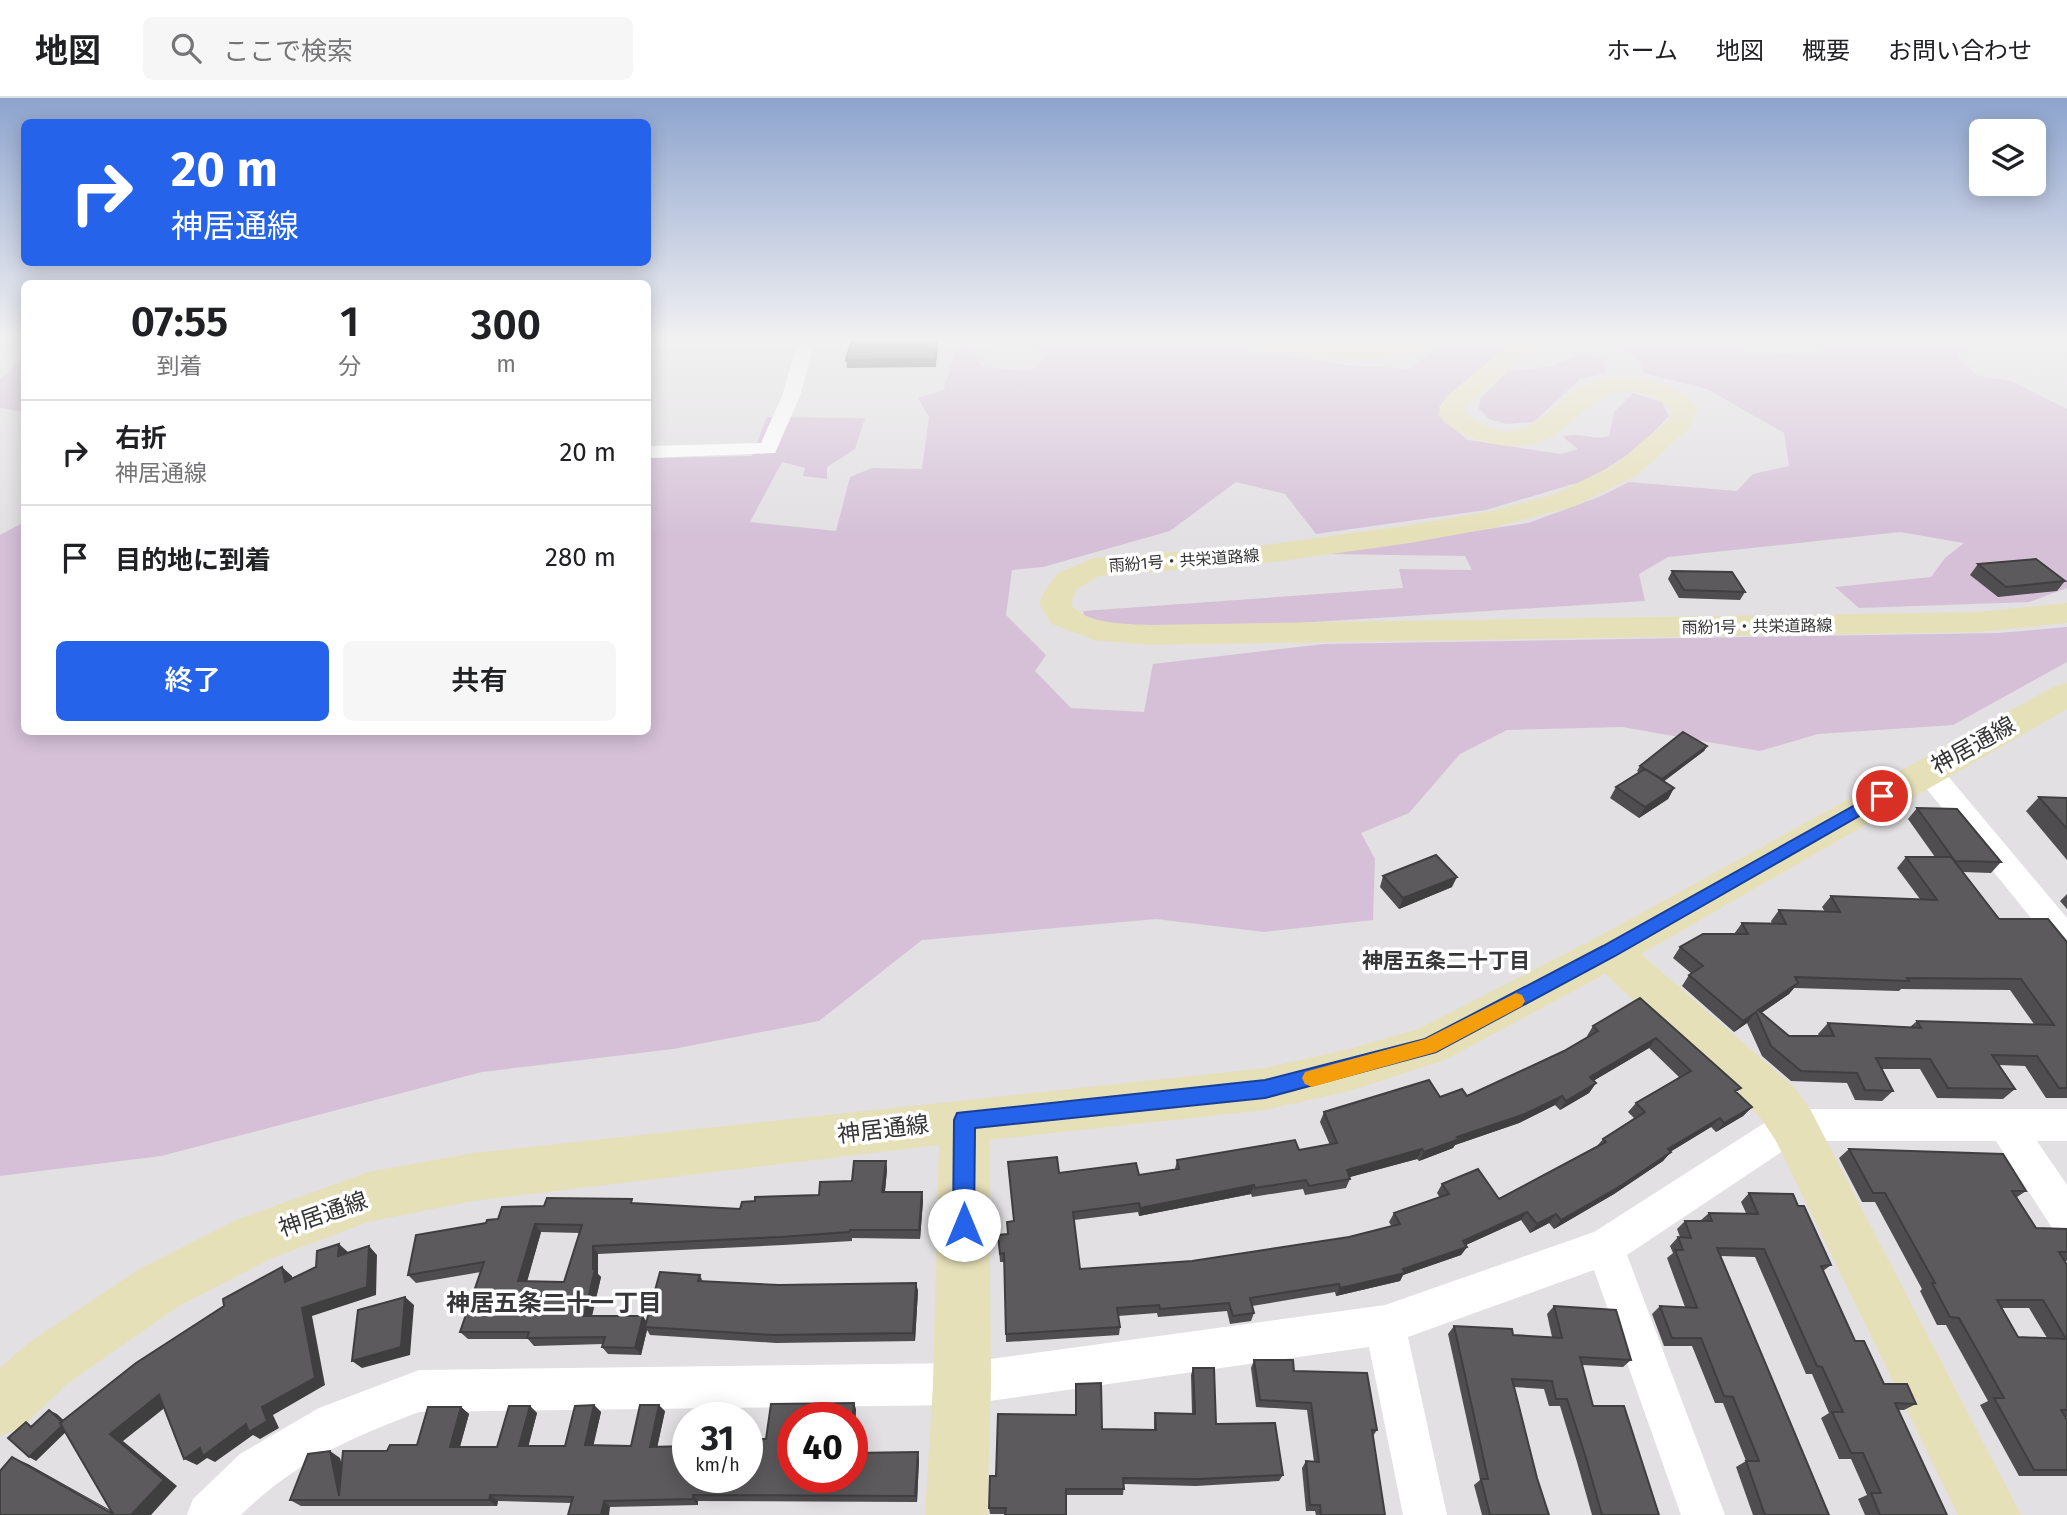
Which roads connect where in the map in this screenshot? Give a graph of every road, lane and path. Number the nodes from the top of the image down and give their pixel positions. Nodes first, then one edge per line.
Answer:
1 (788, 403) edge
2 (1455, 403) edge
3 (1576, 403) edge
4 (1680, 403) edge
5 (651, 453) edge
6 (2067, 613) edge
7 (2067, 694) edge
8 (1927, 770) junction
9 (2067, 940) edge
10 (1609, 951) junction
11 (964, 1120) junction
12 (2006, 1124) junction
13 (1793, 1125) junction
14 (2067, 1125) edge
15 (2067, 1218) edge
16 (1605, 1247) junction
17 (1385, 1325) junction
18 (962, 1384) junction
19 (0, 1407) edge
20 (209, 1515) edge
21 (956, 1515) edge
22 (1425, 1515) edge
23 (1703, 1515) edge
24 (1990, 1515) edge

1 - 5 street
2 - 3 street, 雨紛1号・共栄道路線
4 - 6 street, 雨紛1号・共栄道路線
7 - 8 street, 神居通線
8 - 9 street
8 - 10 street, 神居通線
10 - 11 street, 神居通線
10 - 13 street
11 - 18 street
11 - 19 street, 神居通線
12 - 13 street
12 - 14 street
12 - 15 street
13 - 16 street
13 - 24 street
16 - 17 street
16 - 23 street
17 - 18 street
17 - 22 street
18 - 20 street
18 - 21 street

